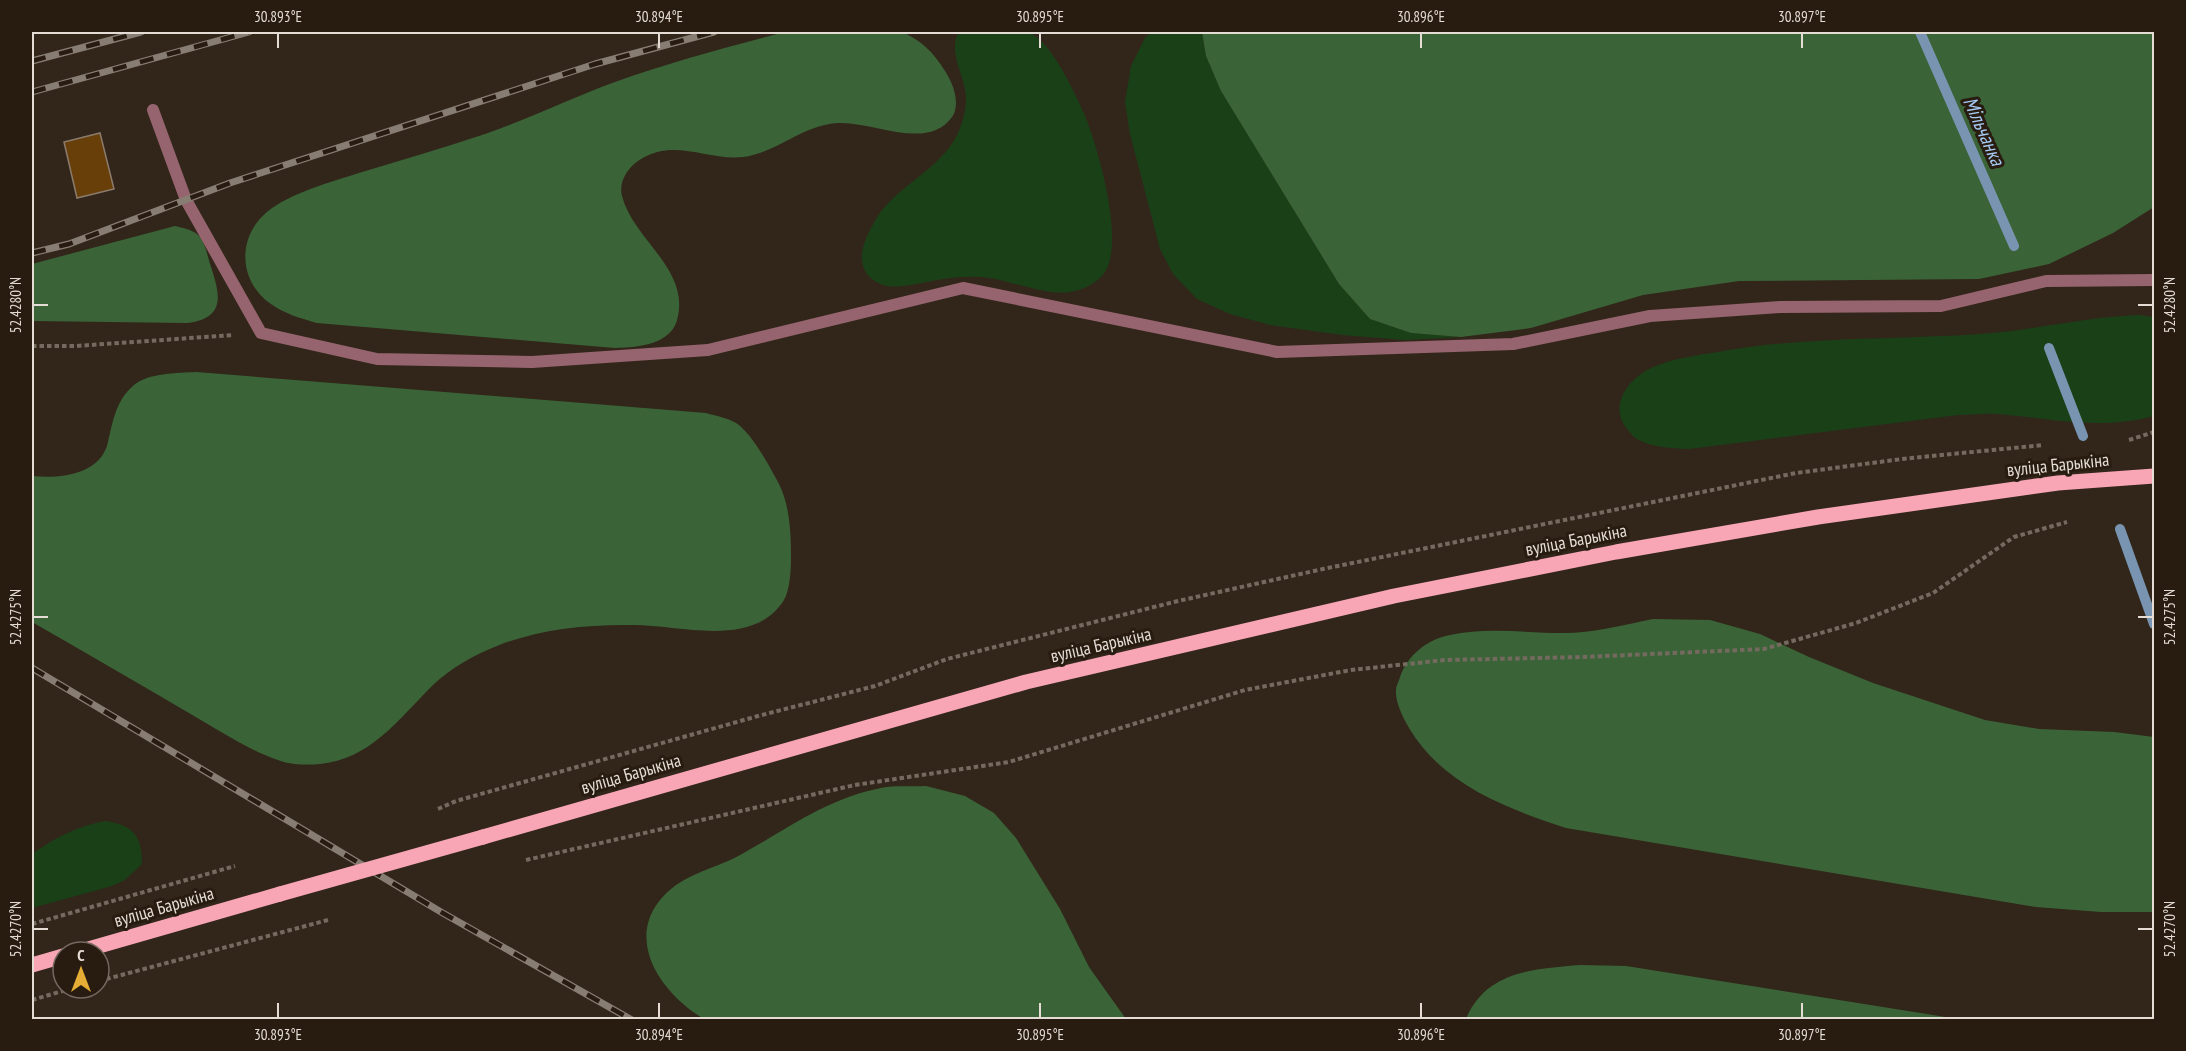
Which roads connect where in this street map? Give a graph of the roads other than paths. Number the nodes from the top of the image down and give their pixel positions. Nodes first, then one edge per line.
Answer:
1 (153, 110) dead end
2 (2154, 280) edge
3 (2154, 476) edge
4 (111, 943) edge
5 (51, 959) edge
6 (32, 965) edge

1 - 2 lane
3 - 4 main road, вуліца Барыкіна, bridge
5 - 6 main road

